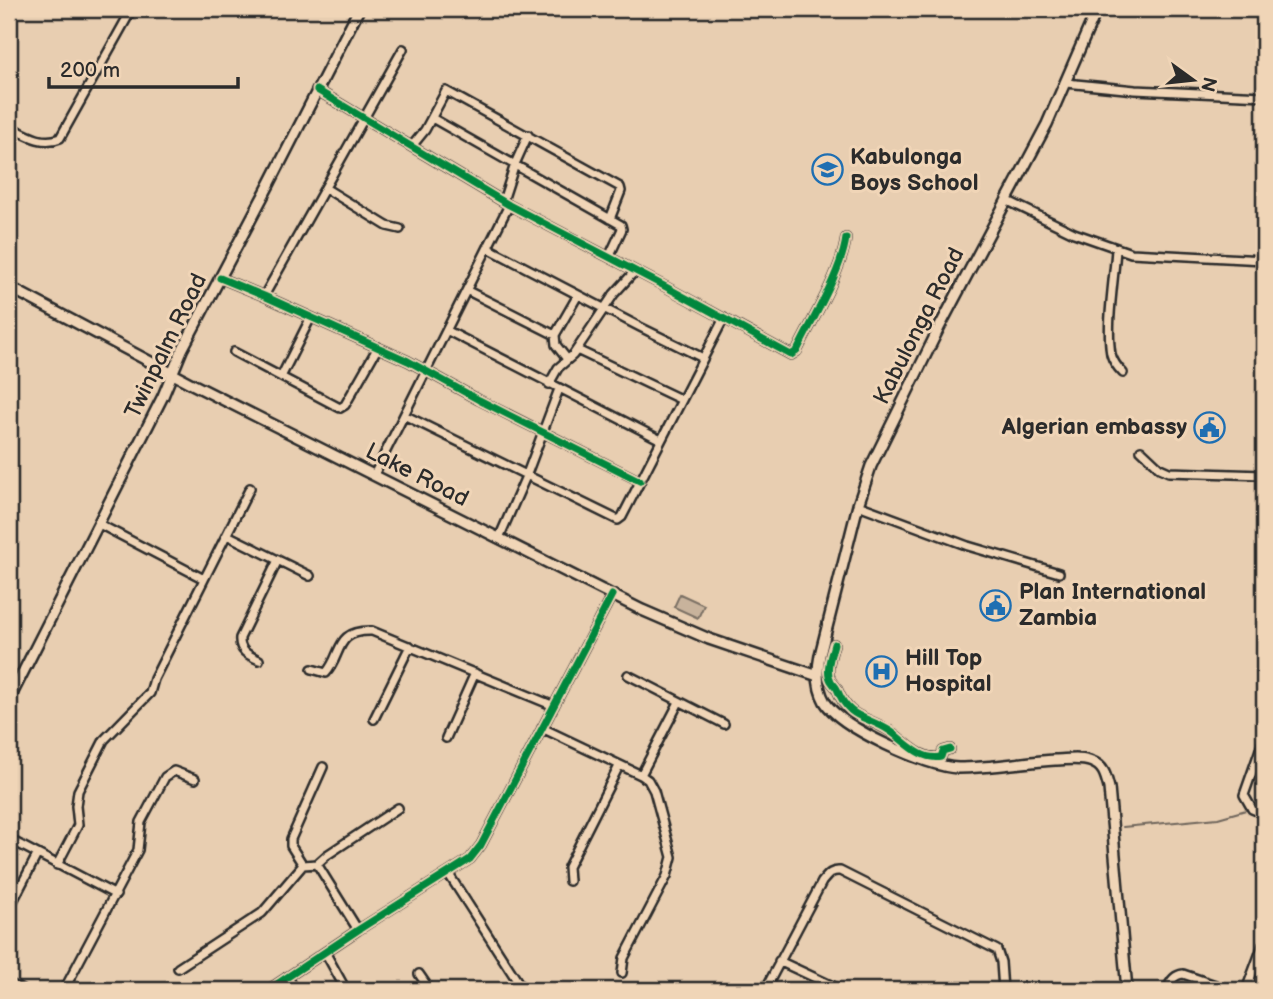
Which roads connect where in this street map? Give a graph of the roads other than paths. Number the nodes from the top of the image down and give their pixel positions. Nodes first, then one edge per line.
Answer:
1 (132, 9) edge
2 (359, 9) edge
3 (1097, 9) edge
4 (403, 49) dead end
5 (1066, 83) junction
6 (317, 90) junction
7 (1264, 96) edge
8 (365, 118) junction
9 (432, 118) junction
10 (9, 126) edge
11 (528, 135) junction
12 (412, 146) junction
13 (515, 164) junction
14 (325, 188) junction
15 (1006, 200) junction
16 (506, 203) junction
17 (610, 219) junction
18 (400, 229) dead end
19 (846, 238) dead end
20 (488, 248) junction
21 (1116, 249) junction
22 (609, 257) junction
23 (1264, 260) edge
24 (635, 271) junction
25 (220, 278) junction
26 (9, 287) edge
27 (468, 291) junction
28 (578, 295) junction
29 (264, 296) junction
30 (604, 308) junction
31 (311, 317) junction
32 (724, 318) junction
33 (448, 331) junction
34 (555, 335) junction
35 (378, 347) junction
36 (181, 350) junction
37 (577, 350) junction
38 (234, 352) dead end
39 (704, 358) junction
40 (567, 359) junction
41 (152, 364) junction
42 (172, 373) junction
43 (427, 373) junction
44 (1123, 373) dead end
45 (281, 377) junction
46 (192, 384) junction
47 (550, 384) junction
48 (559, 388) junction
49 (163, 396) junction
50 (682, 400) junction
51 (406, 416) junction
52 (541, 431) junction
53 (661, 440) junction
54 (1141, 450) dead end
55 (527, 474) junction
56 (374, 475) junction
57 (1264, 475) edge
58 (640, 481) junction
59 (250, 488) dead end
60 (858, 505) junction
61 (99, 524) junction
62 (227, 535) junction
63 (499, 538) junction
64 (278, 560) junction
65 (1059, 573) dead end
66 (310, 576) dead end
67 (204, 579) junction
68 (1264, 579) edge
69 (612, 594) junction
70 (1264, 606) edge
71 (834, 644) dead end
72 (410, 646) junction
73 (259, 660) dead end
74 (312, 669) dead end
75 (475, 673) junction
76 (628, 675) dead end
77 (818, 676) junction
78 (9, 700) edge
79 (679, 702) junction
80 (554, 706) junction
81 (374, 719) dead end
82 (724, 724) dead end
83 (542, 728) junction
84 (446, 738) dead end
85 (1264, 738) edge
86 (950, 749) dead end
87 (619, 766) junction
88 (323, 767) dead end
89 (642, 775) junction
90 (195, 779) dead end
91 (398, 808) dead end
92 (1264, 814) edge
93 (9, 839) edge
94 (37, 855) junction
95 (303, 864) junction
96 (317, 864) junction
97 (57, 865) junction
98 (449, 873) junction
99 (569, 881) dead end
100 (116, 895) junction
101 (9, 908) edge
102 (358, 930) junction
103 (1264, 942) edge
104 (325, 952) junction
105 (779, 961) junction
106 (178, 968) dead end
107 (622, 973) dead end
108 (419, 974) dead end
109 (287, 977) junction
110 (9, 984) edge
111 (837, 988) dead end
112 (22, 990) edge
113 (64, 990) edge
114 (268, 990) edge
115 (296, 990) edge
116 (346, 990) edge
117 (430, 990) edge
118 (523, 990) edge
119 (765, 990) edge
120 (1003, 990) edge
121 (1127, 990) edge
122 (1167, 990) edge
123 (1230, 990) edge
124 (1246, 990) edge

1 - 10 street
2 - 6 main road, Twinpalm Road
3 - 5 main road, Kabulonga Road
4 - 8 street
5 - 7 street
5 - 15 main road, Kabulonga Road
6 - 8 street
6 - 25 main road, Twinpalm Road
8 - 12 street
8 - 14 street
9 - 11 street
9 - 12 street
9 - 13 street
11 - 13 street
11 - 17 street
12 - 16 street
13 - 16 street
13 - 17 street
14 - 18 street
14 - 29 street
15 - 21 street
15 - 60 main road, Kabulonga Road
16 - 20 street
16 - 22 street
17 - 22 street
19 - 32 street
20 - 27 street
20 - 28 street
21 - 23 street
21 - 44 street
22 - 24 street
24 - 30 street
24 - 32 street
25 - 29 street
25 - 36 main road, Twinpalm Road
26 - 41 main road, Lake Road
27 - 33 street
27 - 34 street
28 - 30 street
28 - 34 street
29 - 31 street
30 - 37 street
30 - 39 street
31 - 35 street
31 - 45 street
32 - 39 street
33 - 43 street
33 - 47 street
34 - 40 street
35 - 43 street
35 - 45 street
36 - 41 main road
36 - 42 main road, Twinpalm Road
37 - 40 street
37 - 50 street
38 - 45 street
39 - 50 street
40 - 47 street
41 - 42 main road, Lake Road
42 - 46 main road, Lake Road
42 - 49 main road, Twinpalm Road
43 - 51 street
43 - 52 street
46 - 49 main road
46 - 56 main road, Lake Road
47 - 48 street
48 - 52 street
48 - 53 street
49 - 61 main road, Twinpalm Road
50 - 53 street
51 - 55 street
51 - 56 street
52 - 55 street
52 - 58 street
53 - 58 street
54 - 57 street
55 - 58 street
55 - 63 street
56 - 63 main road, Lake Road
59 - 62 street
60 - 65 street
60 - 77 main road, Kabulonga Road
61 - 67 street
61 - 78 main road, Twinpalm Road
62 - 64 street
62 - 67 street
63 - 69 main road, Lake Road
64 - 66 street
64 - 73 street
67 - 97 street
68 - 70 street
69 - 77 main road, Lake Road
69 - 80 street
71 - 86 street
72 - 74 street
72 - 75 street
72 - 81 street
75 - 80 street
75 - 84 street
76 - 79 street
77 - 121 main road
79 - 82 street
79 - 89 street
80 - 83 street
83 - 87 street
83 - 98 street
85 - 92 street
87 - 89 street
87 - 99 street
88 - 95 street
89 - 107 street
90 - 100 street
91 - 96 street
93 - 94 street
94 - 97 street
94 - 101 street
95 - 96 street
95 - 106 street
96 - 102 street
97 - 100 street
98 - 102 street
98 - 118 street
100 - 113 street
102 - 104 street
103 - 124 street
104 - 109 street
104 - 116 street
105 - 111 street
105 - 119 street
105 - 120 street
108 - 117 street
109 - 114 street
109 - 115 street
110 - 112 street
122 - 123 street

